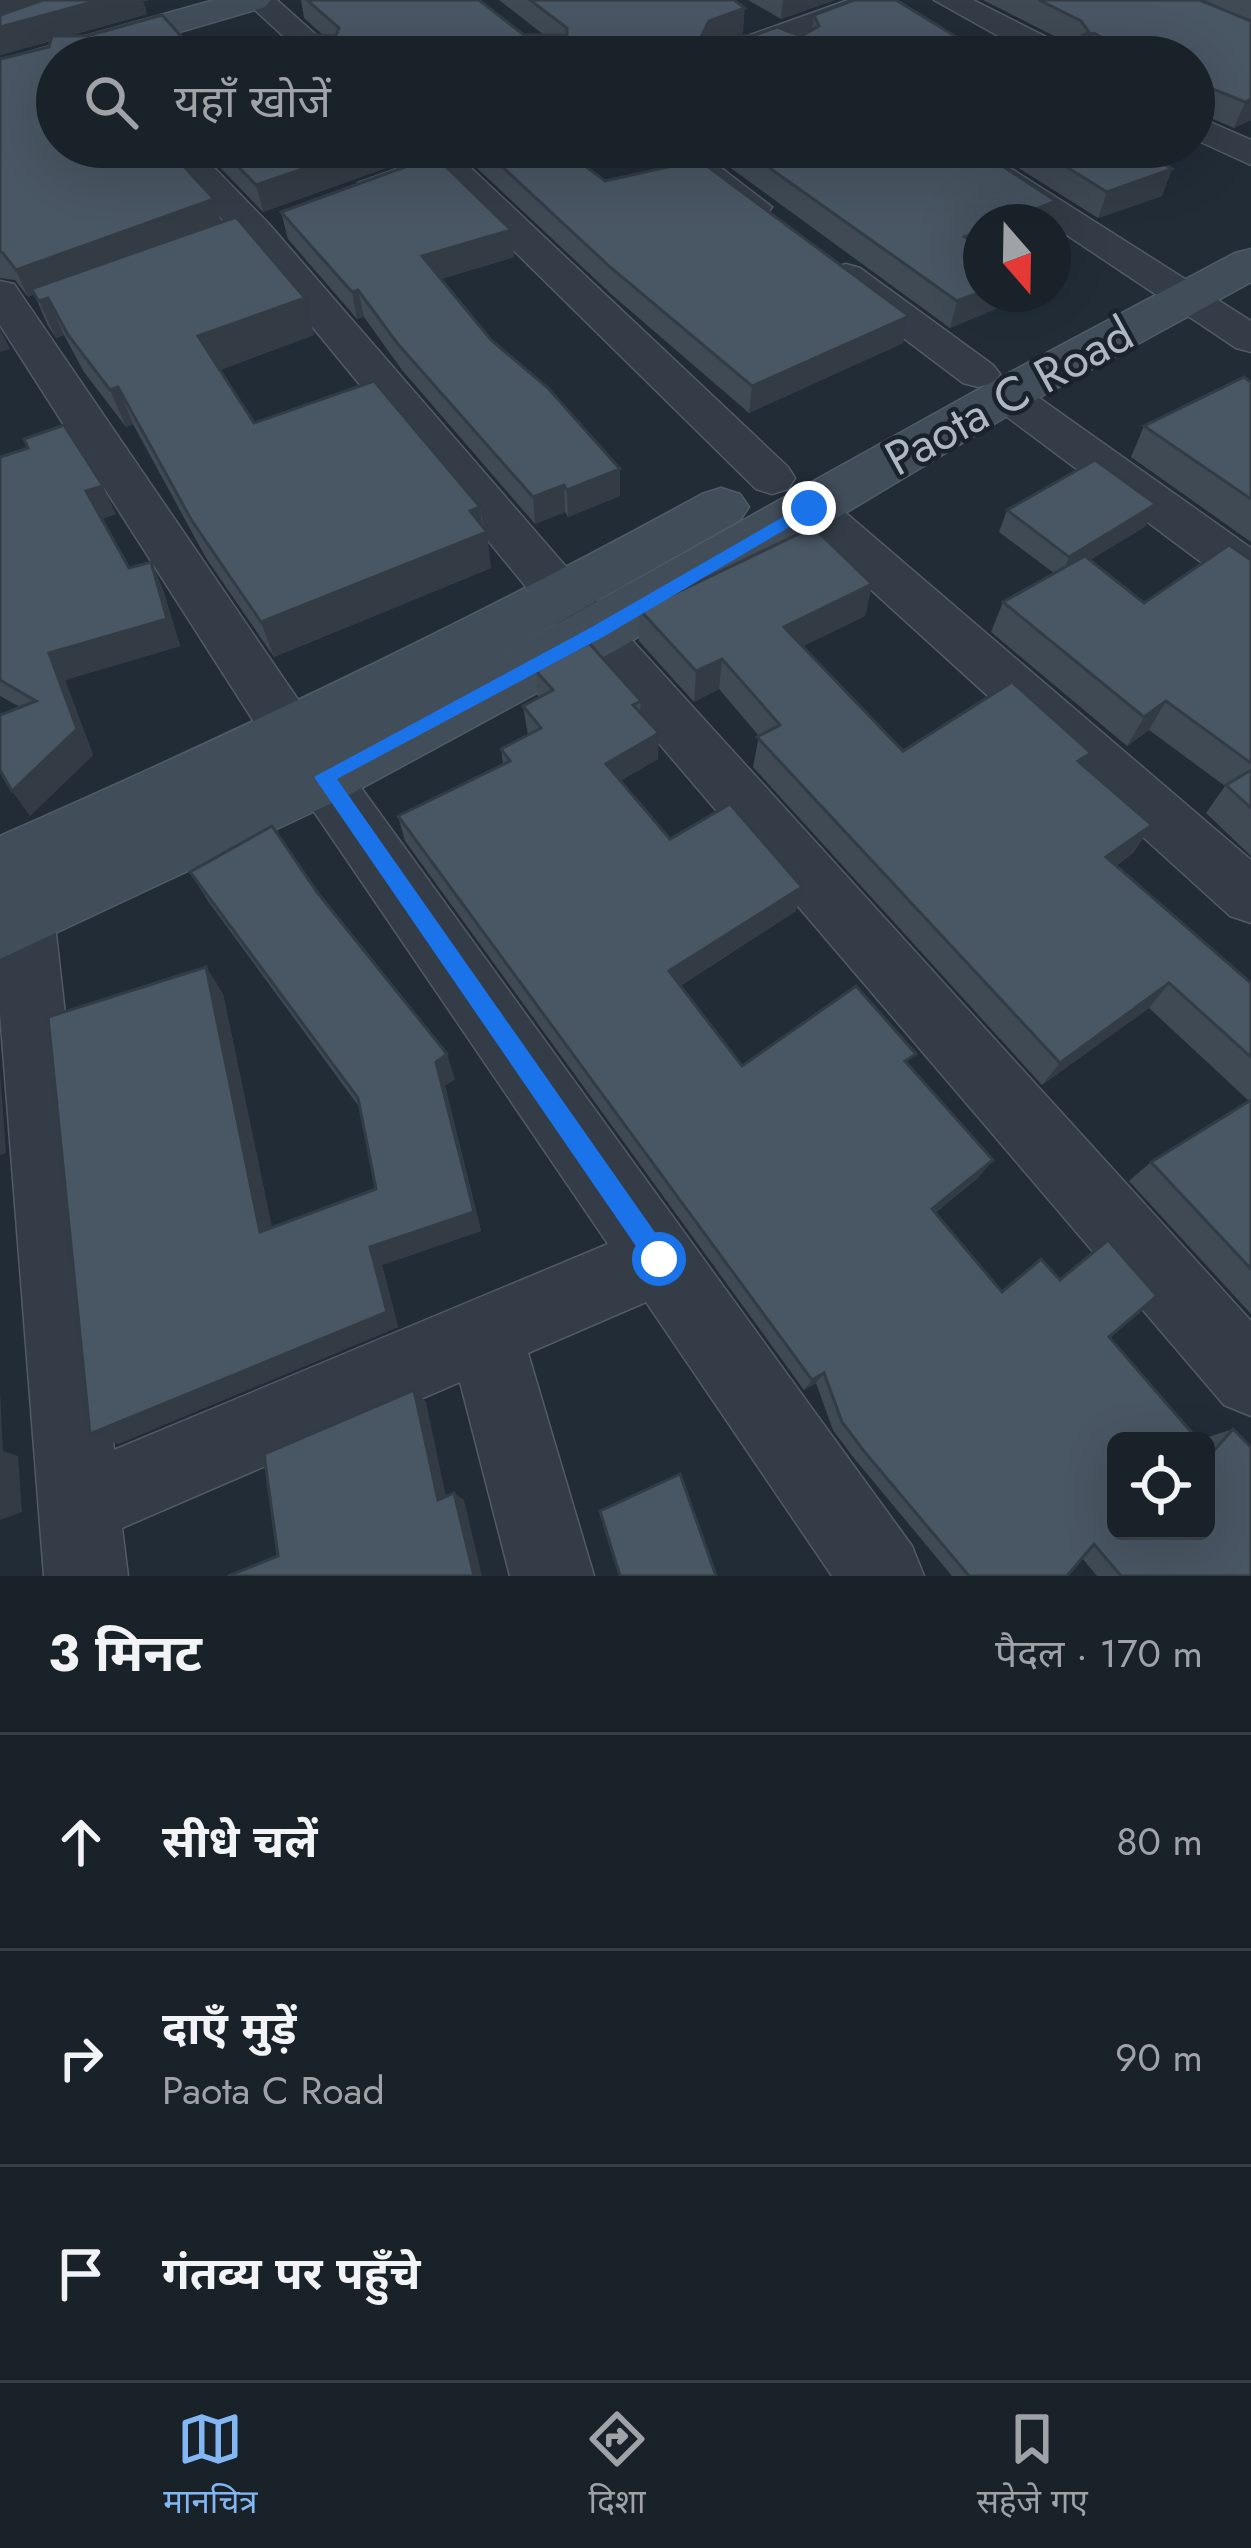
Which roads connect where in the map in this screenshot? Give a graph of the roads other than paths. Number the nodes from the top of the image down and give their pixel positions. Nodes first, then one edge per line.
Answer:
1 (256, 0) edge
2 (877, 0) edge
3 (950, 0) edge
4 (738, 12) edge
5 (776, 35) joint
6 (140, 36) edge
7 (300, 36) edge
8 (1020, 36) edge
9 (36, 64) edge
10 (0, 72) edge
11 (1215, 136) edge
12 (1251, 154) edge
13 (194, 168) edge
14 (410, 168) edge
15 (452, 168) edge
16 (699, 168) edge
17 (986, 168) edge
18 (340, 201) edge
19 (298, 217) edge
20 (1251, 227) edge
21 (255, 232) junction
22 (786, 232) edge
23 (212, 248) edge
24 (824, 260) edge
25 (1251, 263) edge
26 (1173, 288) junction
27 (20, 310) edge
28 (1251, 339) edge
29 (992, 384) junction
30 (790, 493) junction
31 (1251, 573) edge
32 (580, 615) junction
33 (308, 756) junction
34 (6, 895) edge
35 (1251, 897) edge
36 (659, 1259) junction
37 (485, 1334) junction
38 (1251, 1378) edge
39 (83, 1540) edge
40 (552, 1576) edge
41 (882, 1576) edge

1 - 6 street
1 - 7 street
2 - 5 street
3 - 8 street
4 - 5 street
9 - 10 street
11 - 12 street
13 - 21 street
14 - 18 street
15 - 30 street
16 - 22 street
17 - 26 street
19 - 21 street
20 - 26 street
21 - 23 street
21 - 32 street
24 - 29 street
25 - 26 street, Paota C Road
26 - 28 street
26 - 29 street, Paota C Road
27 - 33 street
29 - 30 street, Paota C Road
29 - 31 street
30 - 32 street, Paota C Road
30 - 35 street
32 - 33 street, Paota C Road
32 - 38 street
33 - 34 street, Paota C Road
33 - 36 street
34 - 39 street
36 - 37 street
36 - 41 street
37 - 39 street
37 - 40 street

